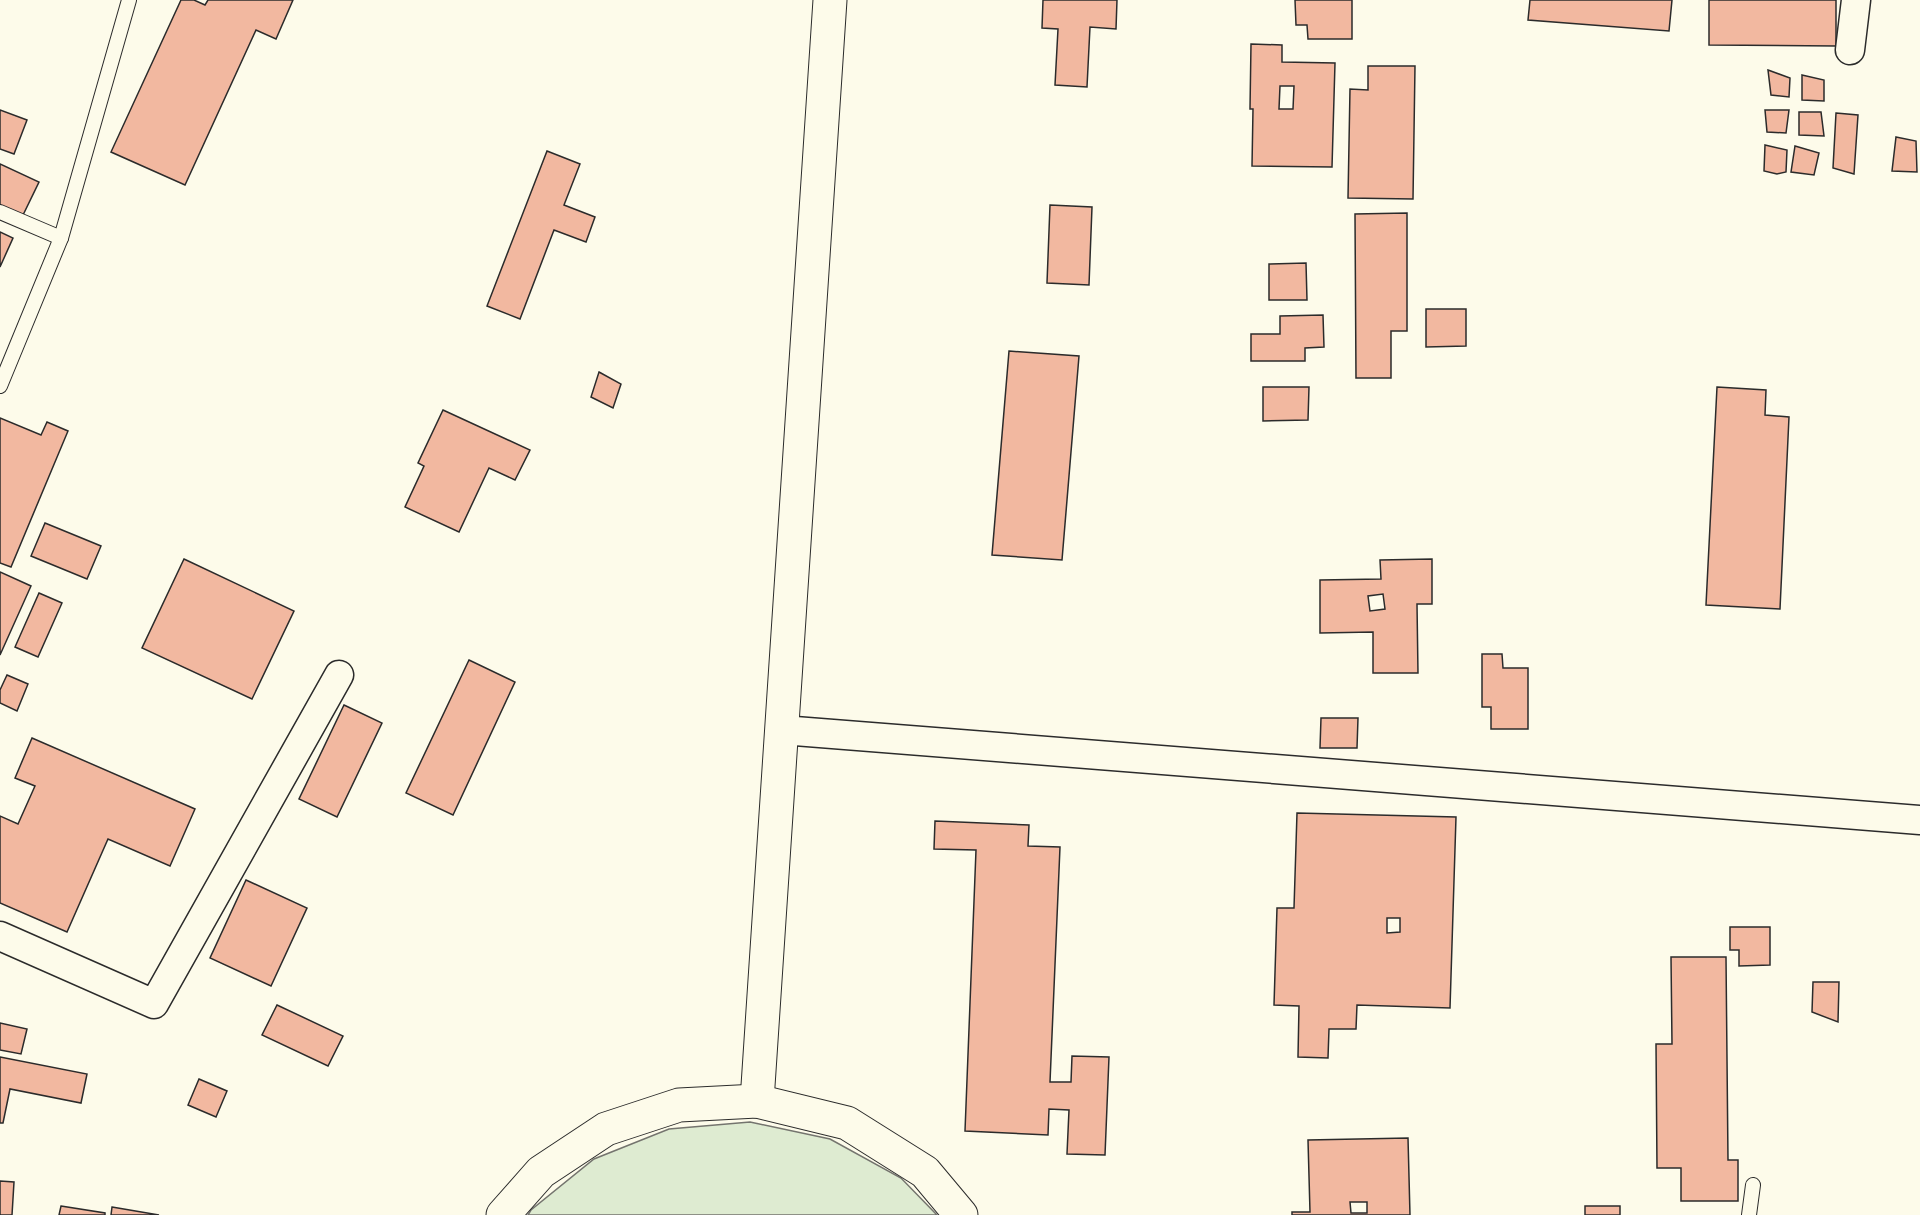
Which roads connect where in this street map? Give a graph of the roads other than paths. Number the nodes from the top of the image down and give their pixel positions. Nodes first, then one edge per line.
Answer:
1 (129, 0) edge
2 (830, 0) edge
3 (1856, 0) edge
4 (1850, 50) dead end
5 (0, 212) edge
6 (61, 238) junction
7 (0, 386) edge
8 (339, 675) dead end
9 (782, 730) junction
10 (1920, 820) edge
11 (0, 936) edge
12 (757, 1101) junction
13 (1753, 1185) dead end
14 (503, 1215) edge
15 (961, 1215) edge
16 (1749, 1215) edge

1 - 6 lane
2 - 9 street
3 - 4 street
5 - 6 lane
6 - 7 lane
8 - 11 street
9 - 10 street
9 - 12 street
12 - 14 street
12 - 15 street
13 - 16 lane

